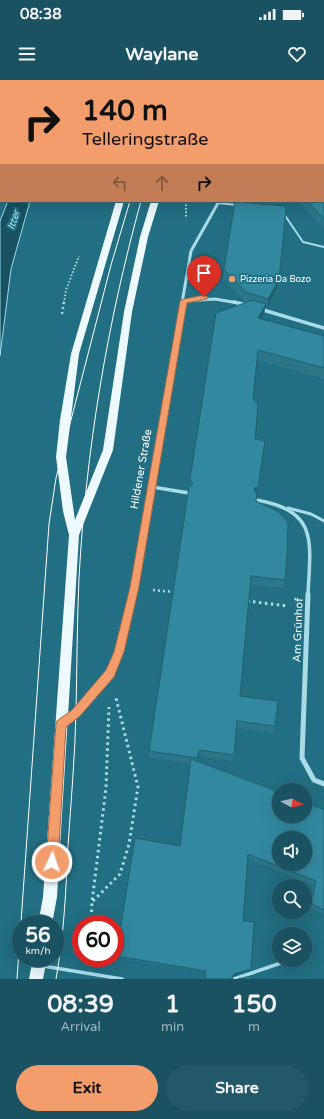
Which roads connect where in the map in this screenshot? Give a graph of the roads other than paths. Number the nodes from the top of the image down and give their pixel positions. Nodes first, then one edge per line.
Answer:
1 (120, 202) edge
2 (154, 202) edge
3 (219, 202) edge
4 (241, 205) edge
5 (283, 213) edge
6 (324, 247) edge
7 (184, 301) junction
8 (250, 306) edge
9 (257, 309) edge
10 (324, 328) edge
11 (152, 487) junction
12 (189, 492) edge
13 (256, 500) edge
14 (288, 508) junction
15 (324, 521) edge
16 (74, 535) junction
17 (61, 724) junction
18 (324, 784) edge
19 (47, 915) edge
20 (272, 966) edge
21 (38, 967) edge
22 (63, 967) edge
23 (36, 979) edge
24 (122, 979) edge
25 (234, 979) edge

1 - 16 main road
2 - 16 main road
3 - 4 lane
3 - 7 street, Hildener Straße
5 - 6 lane
7 - 8 street
7 - 11 street, Hildener Straße
9 - 10 street
11 - 12 street
11 - 17 street, Hildener Straße
13 - 14 street, Am Grünhof
14 - 15 lane
14 - 18 street, Am Grünhof
16 - 17 main road
17 - 19 main road
20 - 25 lane
21 - 23 main road
22 - 24 lane

